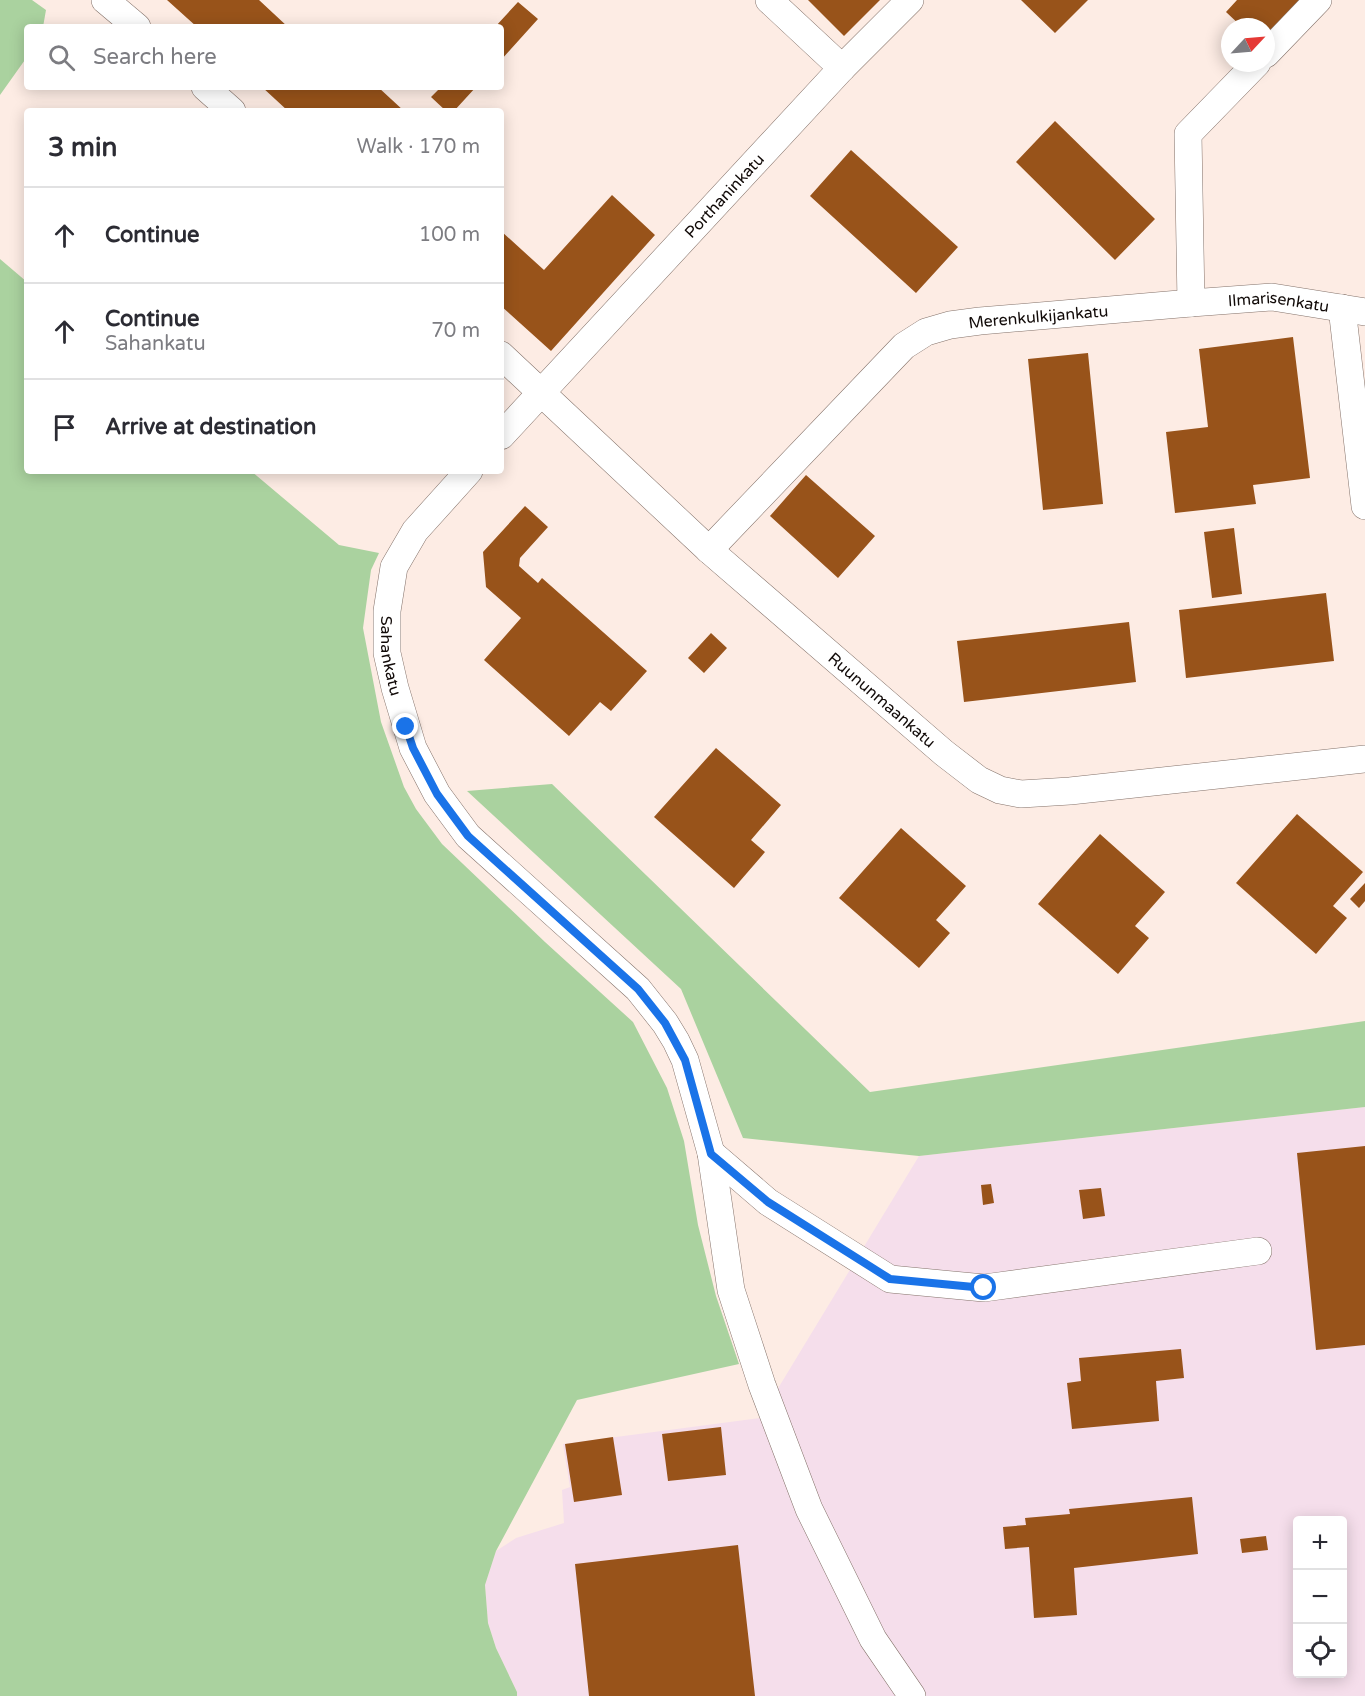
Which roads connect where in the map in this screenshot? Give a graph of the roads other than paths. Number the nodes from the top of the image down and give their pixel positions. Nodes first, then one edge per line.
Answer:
1 (105, 0) edge
2 (769, 0) edge
3 (910, 0) edge
4 (1318, 0) edge
5 (133, 24) edge
6 (1275, 45) edge
7 (842, 68) junction
8 (1248, 72) edge
9 (208, 90) edge
10 (229, 108) edge
11 (1191, 303) junction
12 (1353, 310) edge
13 (504, 357) edge
14 (542, 392) junction
15 (504, 433) edge
16 (466, 474) edge
17 (1365, 506) edge
18 (709, 550) junction
19 (1365, 759) edge
20 (711, 1154) junction
21 (1258, 1251) dead end
22 (912, 1696) edge

1 - 5 street
2 - 7 street
3 - 7 street, Porthaninkatu
4 - 6 street
7 - 14 street, Porthaninkatu
8 - 11 street
9 - 10 street
11 - 12 street, Ilmarisenkatu
11 - 18 street, Merenkulkijankatu
12 - 17 street
13 - 14 street, Ruununmaankatu
14 - 15 street
14 - 18 street, Ruununmaankatu
16 - 20 street, Sahankatu
18 - 19 street, Ruununmaankatu
20 - 21 street
20 - 22 street, Sahankatu

